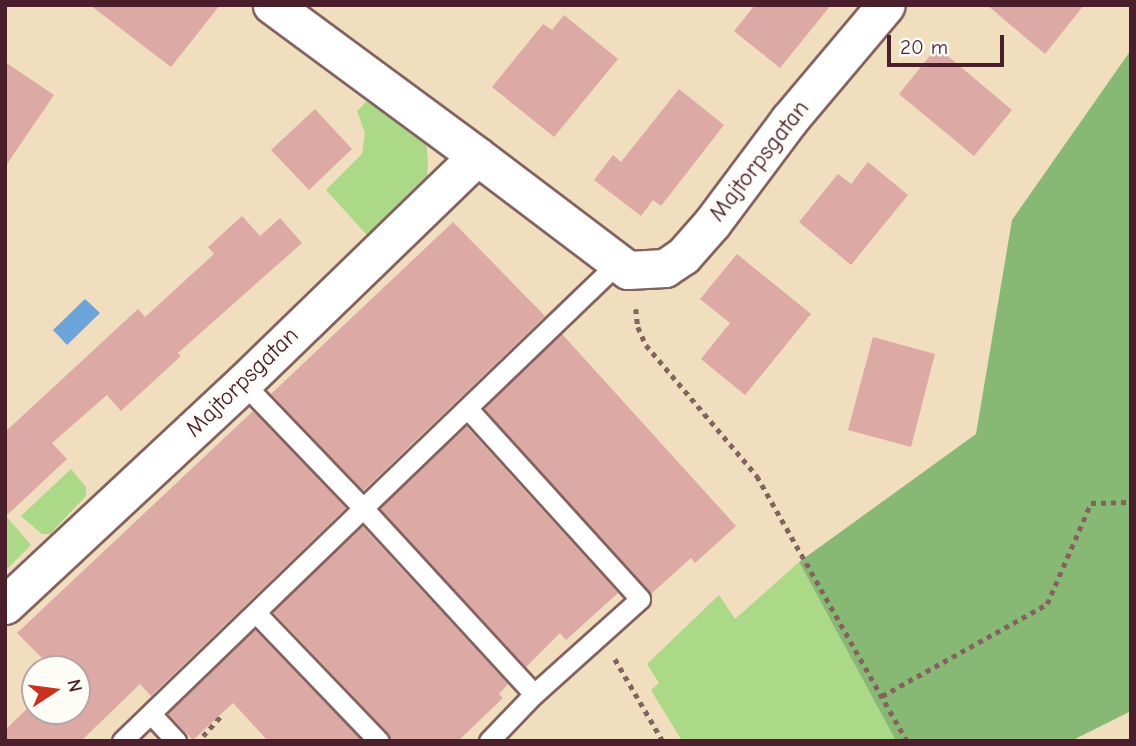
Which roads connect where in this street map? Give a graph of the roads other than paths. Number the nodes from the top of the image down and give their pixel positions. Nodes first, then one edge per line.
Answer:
1 (272, 5) edge
2 (886, 5) edge
3 (310, 16) edge
4 (477, 156) junction
5 (632, 267) junction
6 (243, 383) junction
7 (468, 409) junction
8 (363, 508) junction
9 (5, 605) edge
10 (257, 614) junction
11 (534, 694) junction
12 (152, 714) junction
13 (122, 741) edge
14 (176, 741) edge
15 (379, 741) edge
16 (489, 741) edge

1 - 3 street
2 - 5 street, Majtorpsgatan
3 - 4 street
4 - 5 street
4 - 6 street, Majtorpsgatan
5 - 7 lane
6 - 8 lane
6 - 9 street, Majtorpsgatan
7 - 8 lane
7 - 11 lane
8 - 10 lane
8 - 11 lane
10 - 12 lane
10 - 15 lane
11 - 16 lane
12 - 13 lane
12 - 14 lane

